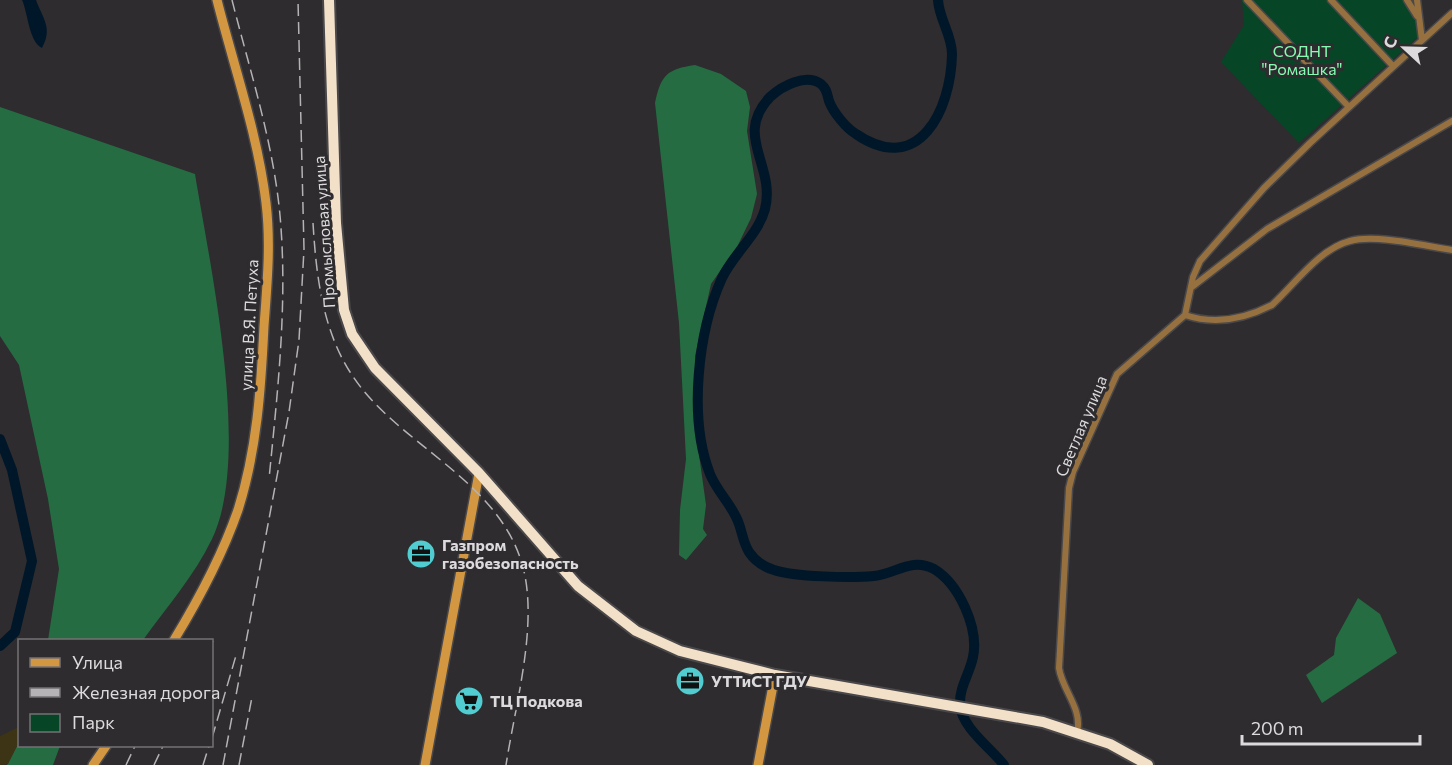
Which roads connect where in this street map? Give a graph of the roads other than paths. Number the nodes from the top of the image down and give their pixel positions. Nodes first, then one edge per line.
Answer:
1 (217, 0) edge
2 (329, 0) edge
3 (1247, 0) edge
4 (1331, 0) edge
5 (1407, 0) edge
6 (1417, 0) edge
7 (1452, 13) edge
8 (1419, 19) junction
9 (1422, 40) junction
10 (1393, 66) junction
11 (1348, 107) junction
12 (1452, 121) edge
13 (1452, 250) edge
14 (1192, 288) junction
15 (1185, 315) junction
16 (479, 473) junction
17 (175, 639) edge
18 (775, 675) junction
19 (1077, 732) junction
20 (105, 747) edge
21 (93, 765) edge
22 (425, 765) edge
23 (758, 765) edge
24 (1148, 765) edge

1 - 17 street, улица В.Я. Петуха
2 - 16 highway, Промысловая улица
3 - 11 street
4 - 10 street
5 - 8 street
6 - 8 street
7 - 9 street
8 - 9 street
9 - 10 street
10 - 11 street
11 - 14 street
12 - 14 street
13 - 15 street
14 - 15 street
15 - 19 street, Светлая улица
16 - 18 highway, Промысловая улица
16 - 22 street
18 - 19 highway, Промысловая улица
18 - 23 street
19 - 24 highway, Промысловая улица
20 - 21 street

